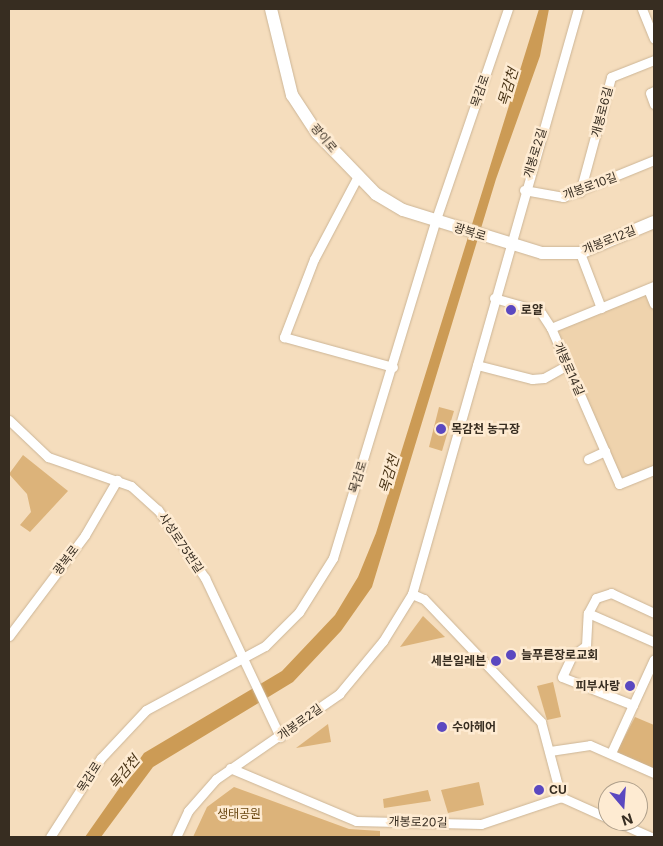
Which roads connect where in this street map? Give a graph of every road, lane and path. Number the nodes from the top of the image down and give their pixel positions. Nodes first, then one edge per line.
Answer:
1 (271, 9) edge
2 (508, 9) edge
3 (578, 9) edge
4 (642, 9) edge
5 (654, 39) edge
6 (654, 60) edge
7 (654, 91) edge
8 (654, 104) edge
9 (654, 160) edge
10 (358, 176) junction
11 (524, 190) junction
12 (580, 192) junction
13 (654, 222) edge
14 (439, 223) junction
15 (507, 244) junction
16 (580, 253) junction
17 (651, 288) edge
18 (494, 298) junction
19 (654, 304) edge
20 (601, 308) junction
21 (551, 328) junction
22 (477, 365) junction
23 (567, 365) junction
24 (393, 366) junction
25 (9, 420) edge
26 (605, 451) junction
27 (588, 459) dead end
28 (654, 470) edge
29 (117, 480) junction
30 (412, 594) junction
31 (654, 612) edge
32 (588, 613) junction
33 (9, 636) edge
34 (654, 642) edge
35 (654, 659) edge
36 (245, 663) junction
37 (633, 706) junction
38 (280, 737) junction
39 (550, 751) junction
40 (611, 753) junction
41 (230, 768) junction
42 (654, 773) edge
43 (561, 797) junction
44 (598, 814) edge
45 (638, 831) edge
46 (177, 834) edge
47 (50, 837) edge
48 (651, 837) edge

1 - 10 street, 광이로
2 - 14 street, 목감로
3 - 11 street, 개봉로2길
4 - 5 street
6 - 12 street, 개봉로6길
7 - 8 street
9 - 12 street, 개봉로10길
10 - 14 street, 광이로
10 - 24 street
11 - 12 street, 개봉로10길
11 - 15 street, 개봉로2길
13 - 16 street, 개봉로12길
14 - 15 street, 광복로
14 - 24 street, 목감로
15 - 16 street, 개봉로12길
15 - 18 street, 개봉로2길
16 - 20 street
17 - 19 street
17 - 20 street, 개봉로14길
18 - 21 street
18 - 22 street, 개봉로2길
20 - 21 street, 개봉로14길
21 - 23 street, 개봉로14길
22 - 23 street
22 - 30 street, 개봉로2길
23 - 26 street, 개봉로14길
24 - 36 street, 목감로
25 - 29 street, 사성로75번길
26 - 27 street
26 - 28 street, 개봉로14길
29 - 33 street, 광복로
29 - 36 street, 사성로75번길
30 - 38 street, 개봉로2길
30 - 39 street
31 - 32 street
32 - 34 street
32 - 37 street
35 - 37 street
36 - 38 street, 사성로75번길
36 - 47 street, 목감로
37 - 40 street
38 - 41 street, 개봉로2길
39 - 40 street
39 - 43 street
40 - 42 street
41 - 43 street, 개봉로20길
41 - 46 street, 개봉로2길
43 - 44 street
45 - 48 street

